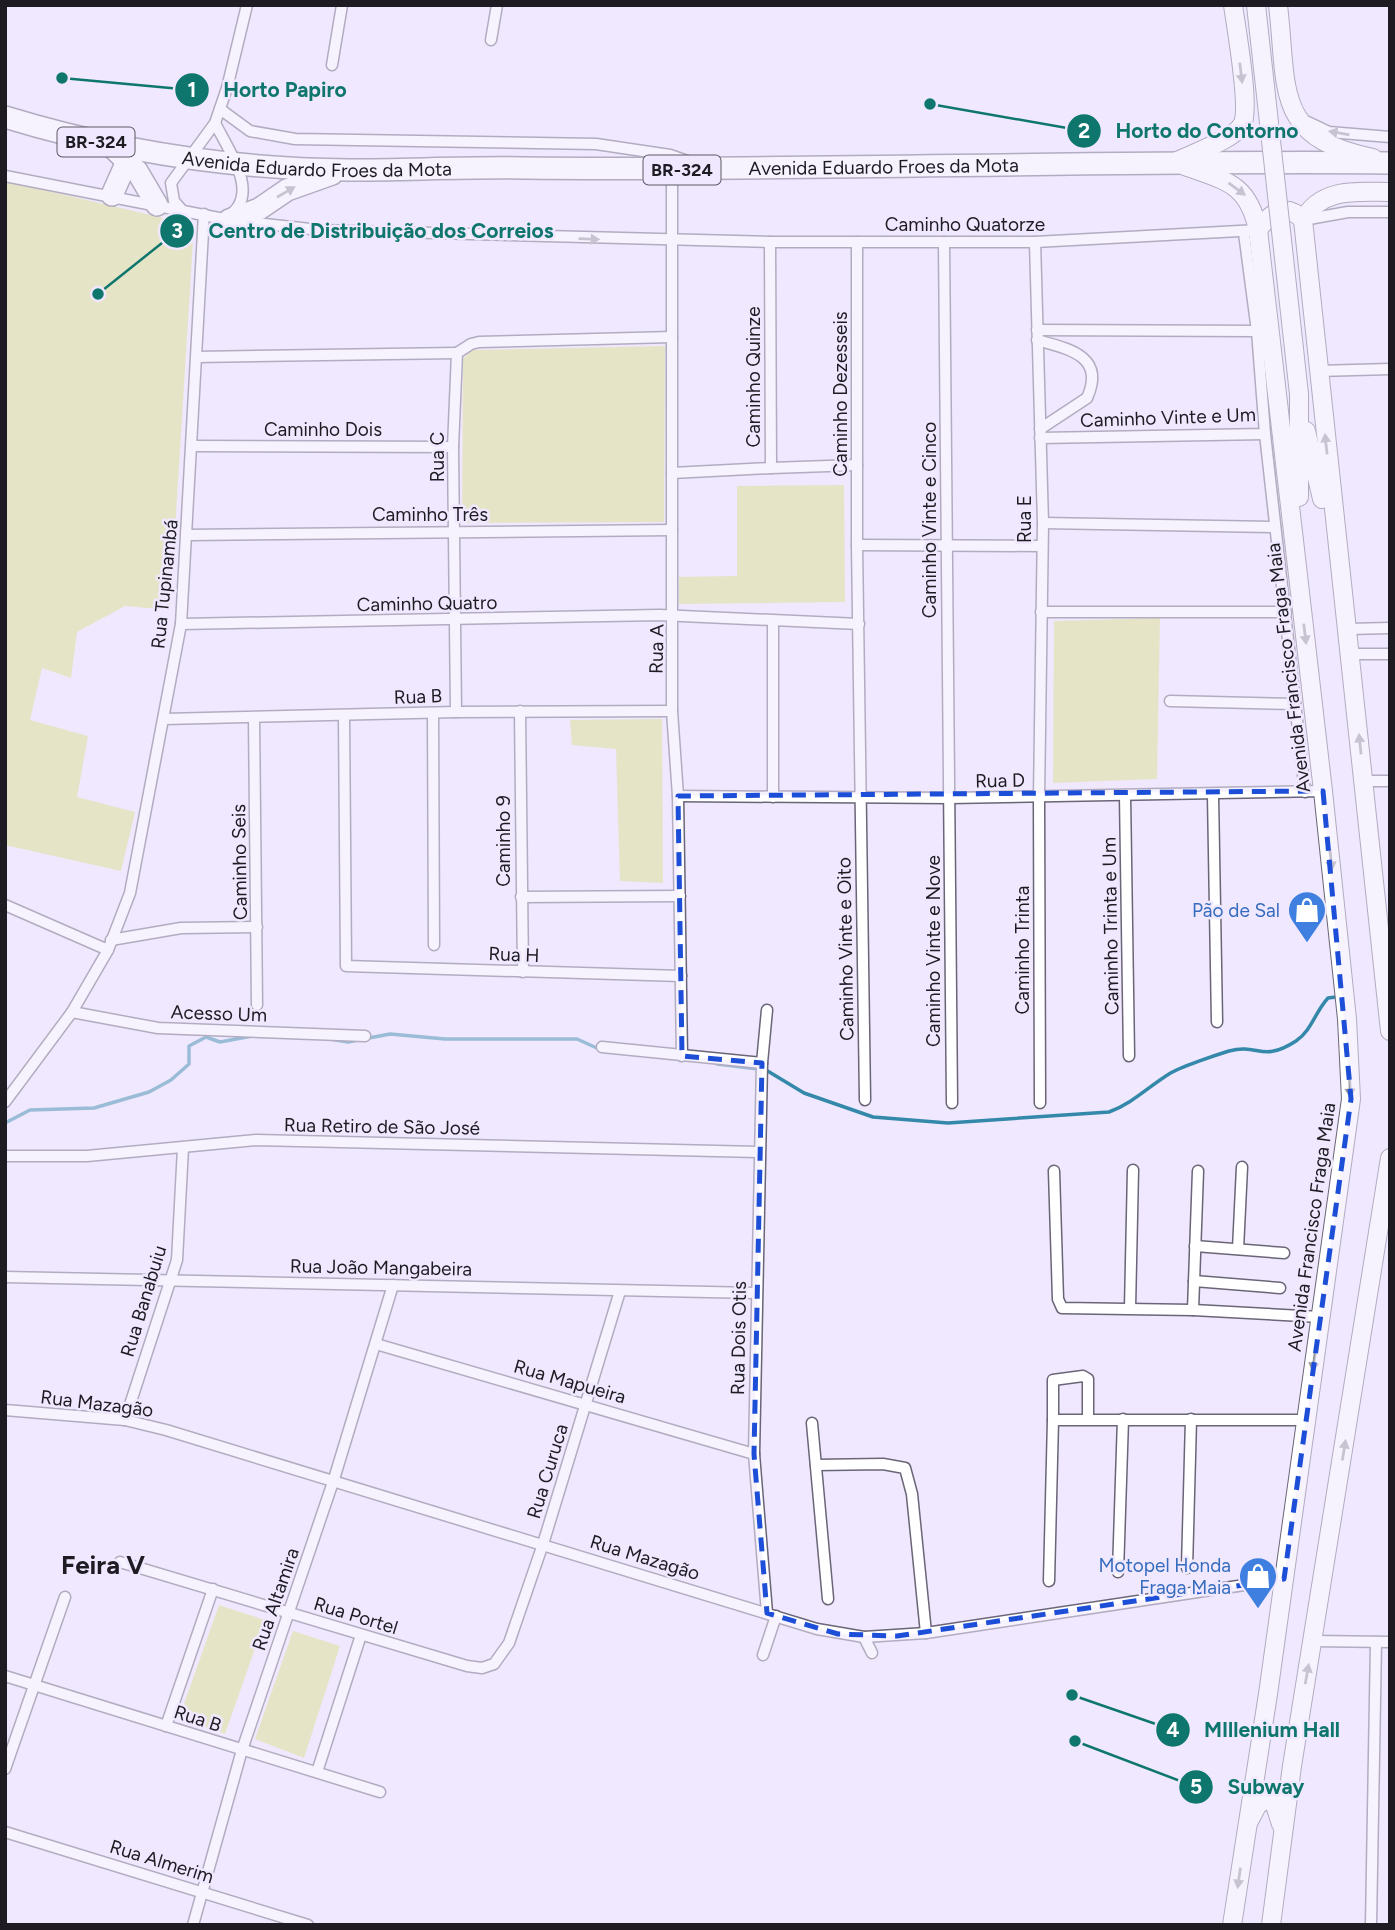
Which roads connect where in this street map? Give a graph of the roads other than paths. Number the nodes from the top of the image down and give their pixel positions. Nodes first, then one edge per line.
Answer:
1 (247, 5) edge
2 (342, 5) edge
3 (498, 5) edge
4 (1233, 5) edge
5 (1256, 5) edge
6 (1278, 5) edge
7 (491, 40) dead end
8 (332, 65) dead end
9 (1291, 104) junction
10 (1245, 105) junction
11 (220, 110) junction
12 (5, 117) edge
13 (215, 123) junction
14 (1390, 137) edge
15 (110, 145) junction
16 (190, 157) junction
17 (128, 159) junction
18 (1175, 162) junction
19 (1390, 162) edge
20 (234, 164) junction
21 (713, 169) junction
22 (346, 170) junction
23 (672, 170) junction
24 (5, 176) edge
25 (1390, 192) edge
26 (112, 195) junction
27 (157, 205) junction
28 (182, 210) junction
29 (1390, 212) edge
30 (204, 214) junction
31 (226, 219) junction
32 (1303, 220) junction
33 (1251, 231) junction
34 (671, 242) junction
35 (770, 242) junction
36 (857, 242) junction
37 (944, 242) junction
38 (1035, 242) junction
39 (1257, 331) junction
40 (1037, 335) junction
41 (672, 337) junction
42 (457, 353) junction
43 (197, 357) junction
44 (1390, 369) edge
45 (1318, 371) junction
46 (1300, 401) junction
47 (1040, 434) junction
48 (1265, 434) junction
49 (193, 446) junction
50 (453, 447) junction
51 (857, 465) junction
52 (771, 468) junction
53 (672, 473) junction
54 (1043, 523) junction
55 (1275, 527) junction
56 (455, 530) junction
57 (672, 530) junction
58 (188, 536) junction
59 (947, 544) junction
60 (857, 545) junction
61 (1041, 546) junction
62 (1297, 567) junction
63 (1340, 573) junction
64 (1041, 612) junction
65 (1286, 612) junction
66 (674, 617) junction
67 (456, 620) junction
68 (773, 621) junction
69 (181, 624) junction
70 (859, 624) junction
71 (1390, 628) edge
72 (1348, 629) junction
73 (1351, 654) junction
74 (1390, 654) edge
75 (1170, 701) dead end
76 (1295, 704) junction
77 (520, 711) junction
78 (672, 711) junction
79 (456, 712) junction
80 (433, 713) junction
81 (344, 716) junction
82 (254, 718) junction
83 (164, 719) junction
84 (1364, 781) junction
85 (1390, 781) edge
86 (1305, 792) junction
87 (1323, 792) junction
88 (1125, 795) junction
89 (1213, 795) junction
90 (678, 796) junction
91 (773, 797) junction
92 (861, 797) junction
93 (1039, 797) junction
94 (950, 798) junction
95 (680, 896) junction
96 (521, 897) junction
97 (5, 905) edge
98 (257, 927) junction
99 (109, 945) junction
100 (434, 945) dead end
101 (523, 972) junction
102 (681, 976) junction
103 (257, 1005) dead end
104 (767, 1010) dead end
105 (72, 1012) junction
106 (1217, 1022) dead end
107 (1390, 1031) edge
108 (365, 1036) dead end
109 (602, 1047) dead end
110 (682, 1056) junction
111 (1129, 1056) dead end
112 (762, 1066) junction
113 (864, 1100) dead end
114 (5, 1102) edge
115 (952, 1103) dead end
116 (1040, 1103) dead end
117 (183, 1148) junction
118 (758, 1152) junction
119 (5, 1156) edge
120 (1390, 1158) edge
121 (1242, 1167) dead end
122 (1133, 1170) dead end
123 (1054, 1171) dead end
124 (1198, 1171) dead end
125 (1195, 1246) junction
126 (1383, 1246) edge
127 (1238, 1250) junction
128 (1284, 1253) dead end
129 (5, 1277) edge
130 (171, 1280) junction
131 (1194, 1281) junction
132 (393, 1285) junction
133 (1280, 1288) dead end
134 (620, 1291) junction
135 (756, 1293) junction
136 (1130, 1308) junction
137 (1193, 1310) junction
138 (1320, 1317) junction
139 (376, 1344) junction
140 (586, 1403) junction
141 (5, 1410) edge
142 (1088, 1419) junction
143 (1123, 1419) junction
144 (1191, 1419) junction
145 (125, 1420) junction
146 (1053, 1420) junction
147 (1305, 1420) junction
148 (812, 1423) dead end
149 (754, 1454) junction
150 (816, 1465) junction
151 (334, 1479) junction
152 (543, 1544) junction
153 (120, 1562) dead end
154 (1187, 1568) dead end
155 (1118, 1572) dead end
156 (1284, 1579) junction
157 (1049, 1581) dead end
158 (213, 1589) junction
159 (65, 1597) dead end
160 (828, 1599) dead end
161 (289, 1613) junction
162 (771, 1615) junction
163 (926, 1633) junction
164 (361, 1634) junction
165 (864, 1637) junction
166 (1313, 1641) junction
167 (1376, 1642) junction
168 (1390, 1643) edge
169 (872, 1653) dead end
170 (763, 1655) dead end
171 (501, 1658) joint
172 (5, 1676) edge
173 (33, 1685) junction
174 (166, 1726) junction
175 (242, 1750) junction
176 (1292, 1766) junction
177 (5, 1769) edge
178 (317, 1773) junction
179 (1255, 1774) junction
180 (380, 1793) dead end
181 (1245, 1830) junction
182 (5, 1832) edge
183 (1282, 1838) junction
184 (201, 1892) junction
185 (193, 1925) edge
186 (307, 1925) edge
187 (1232, 1925) edge
188 (1271, 1925) edge
189 (1371, 1925) edge

1 - 11 street
2 - 8 street
3 - 7 street
4 -> 10 main road
5 - 46 main road, bridge
6 - 9 main road
9 - 10 main road
14 -> 9 street
9 - 19 main road
10 - 18 main road
11 - 13 street
11 - 21 street
12 - 15 highway, Avenida Eduardo Froes da Mota / BR-324
13 - 16 street
13 - 20 street
15 - 16 highway, Avenida Eduardo Froes da Mota / BR-324
15 - 17 highway
16 - 20 highway, Avenida Eduardo Froes da Mota / BR-324
16 - 28 street
17 - 26 highway
17 - 27 highway
18 - 19 highway, Avenida Eduardo Froes da Mota / BR-324
18 - 21 highway, Avenida Eduardo Froes da Mota / BR-324
18 -> 33 main road, Avenida Francisco Fraga Maia
20 - 22 highway, Avenida Eduardo Froes da Mota / BR-324
20 - 31 street
21 - 23 highway, Avenida Eduardo Froes da Mota / BR-324
22 - 23 highway, Avenida Eduardo Froes da Mota / BR-324
31 -> 22 highway
23 - 34 street, Rua A
24 - 26 street
25 - 32 main road
26 - 27 street
27 - 28 street
28 - 30 street
29 - 32 street
30 - 31 street
30 - 43 street, Rua Tupinambá
31 -> 34 street, Caminho Quatorze
32 - 33 main road
32 - 45 main road
33 - 38 street, Caminho Quatorze
33 - 39 street, Caminho Vinte e Um
33 - 62 main road, Avenida Francisco Fraga Maia
34 - 35 street, Caminho Quatorze
34 - 41 street, Rua A
35 - 36 street, Caminho Quatorze
35 - 52 street, Caminho Quinze
36 - 37 street, Caminho Quatorze
36 - 51 street, Caminho Dezesseis
37 - 38 street, Caminho Quatorze
37 - 59 street, Caminho Vinte e Cinco
38 - 40 street, Rua E
39 - 40 street
39 - 48 street, Caminho Vinte e Um
40 - 47 street, Rua E
40 - 47 street
41 - 42 street
41 - 53 street, Rua A
42 - 43 street
42 - 50 street, Rua C
43 - 49 street, Rua Tupinambá
44 - 45 street
63 -> 45 main road
46 - 62 main road
46 - 63 main road
47 - 48 street, Caminho Vinte e Um
47 - 54 street, Rua E
48 - 55 street
49 - 50 street, Caminho Dois
49 - 58 street, Rua Tupinambá
50 - 56 street, Rua C
51 - 52 street, Caminho Quinze
51 - 60 street, Caminho Dezesseis
52 - 53 street
53 - 57 street, Rua A
54 - 55 street
54 - 61 street, Rua E
55 - 65 street
56 - 57 street, Caminho Três
56 - 58 street, Caminho Três
56 - 67 street, Rua C
57 - 66 street, Rua A
58 - 69 street, Rua Tupinambá
59 - 60 street
59 - 61 street
59 - 94 street, Caminho Vinte e Cinco
60 - 70 street, Caminho Dezesseis
61 - 64 street, Rua E
62 -> 87 main road, Avenida Francisco Fraga Maia
63 - 72 main road
64 - 65 street
64 - 93 street, Rua E
65 - 76 street
66 - 67 street, Caminho Quatro
66 - 68 street, Caminho Quatro
66 - 78 street, Rua A
67 - 69 street, Caminho Quatro
67 - 79 street, Rua C
68 - 70 street, Caminho Quatro
68 - 91 street
69 - 83 street, Rua Tupinambá
70 - 92 street, Caminho Vinte e Oito
71 - 72 street
72 - 73 main road
73 - 74 street
84 -> 73 main road
75 - 76 street
76 - 86 street
77 - 78 street, Rua B
77 - 79 street, Rua B
77 - 96 street, Caminho 9
78 - 90 street, Rua A
79 - 80 street, Rua B
80 - 81 street, Rua B
80 - 100 street
81 - 82 street, Rua B
81 - 101 street, Rua H
82 - 83 street, Rua B
82 - 98 street, Caminho Seis
83 - 99 street, Rua Tupinambá
84 - 85 street
84 - 107 main road
86 - 87 street, Rua D
86 - 89 street, Rua D
87 -> 138 main road, Avenida Francisco Fraga Maia
88 - 89 street, Rua D
88 - 93 street, Rua D
88 - 111 street, Caminho Trinta e Um
89 - 106 street
90 - 91 street, Rua D
90 - 95 street, Rua A
91 - 92 street, Rua D
92 - 94 street, Rua D
92 - 113 street, Caminho Vinte e Oito
93 - 94 street, Rua D
93 - 116 street, Caminho Trinta
94 - 115 street, Caminho Vinte e Nove
95 - 96 street
95 - 102 street, Rua A
96 - 101 street, Caminho 9
97 - 99 street
98 - 99 street
98 - 103 street, Caminho Seis
99 - 105 street, Rua Tupinambá
101 - 102 street, Rua H
102 - 110 street, Rua A
104 - 112 street
105 - 108 street, Acesso Um
105 - 114 street, Rua Tupinambá
109 - 110 street
110 - 112 street
112 - 118 street, Rua Dois Otis
117 - 118 street, Rua Retiro de São José
117 - 119 street, Rua Retiro de São José
117 - 130 street, Rua Banabuiu
118 - 135 street, Rua Dois Otis
120 - 126 main road
121 - 127 street
122 - 136 street
123 - 136 street
124 - 125 street
125 - 127 street
125 - 131 street
166 -> 126 main road
127 - 128 street
129 - 130 street, Rua João Mangabeira
130 - 132 street, Rua João Mangabeira
130 - 145 street, Rua Banabuiu
131 - 133 street
131 - 137 street
132 - 134 street, Rua João Mangabeira
132 - 139 street, Rua Altamira
134 - 135 street, Rua João Mangabeira
134 - 140 street, Rua Curuca
135 - 149 street, Rua Dois Otis
136 - 137 street
137 - 138 street
138 -> 147 main road, Avenida Francisco Fraga Maia
139 - 140 street, Rua Mapueira
139 - 151 street, Rua Altamira
140 - 149 street, Rua Mapueira
140 - 152 street, Rua Curuca
141 - 145 street, Rua Mazagão
142 - 143 street
142 - 146 street
142 - 146 street
143 - 144 street
143 - 155 street
144 - 147 street
144 - 154 street
145 - 151 street, Rua Mazagão
146 - 157 street
147 - 156 main road, Avenida Francisco Fraga Maia
148 - 150 street
149 - 162 street, Rua Dois Otis
150 - 160 street
150 - 163 street
151 - 152 street, Rua Mazagão
151 - 161 street, Rua Altamira
152 - 162 street, Rua Mazagão
152 - 171 street, Rua Curuca
153 - 158 street, Rua Portel
156 - 163 street, Rua Mazagão
156 - 179 main road, Avenida Francisco Fraga Maia
158 - 161 street, Rua Portel
158 - 174 street
159 - 173 street
161 - 164 street, Rua Portel
161 - 175 street, Rua Altamira
162 - 165 street, Rua Mazagão
162 - 170 street
163 - 165 street, Rua Mazagão
164 - 171 street, Rua Portel
164 - 178 street
165 - 169 street
166 - 167 street
176 -> 166 main road
167 - 168 street
167 - 189 street
172 - 173 street, Rua B
173 - 174 street, Rua B
173 - 177 street
174 - 175 street, Rua B
175 - 178 street, Rua B
175 - 184 street, Rua Altamira
176 - 179 main road
176 - 183 main road
178 - 180 street, Rua B
179 - 181 main road, Avenida Francisco Fraga Maia
181 - 183 main road
181 -> 187 main road, Avenida Francisco Fraga Maia
182 - 184 street, Rua Almerim
183 - 188 main road
184 - 185 street, Rua Altamira
184 - 186 street, Rua Almerim

